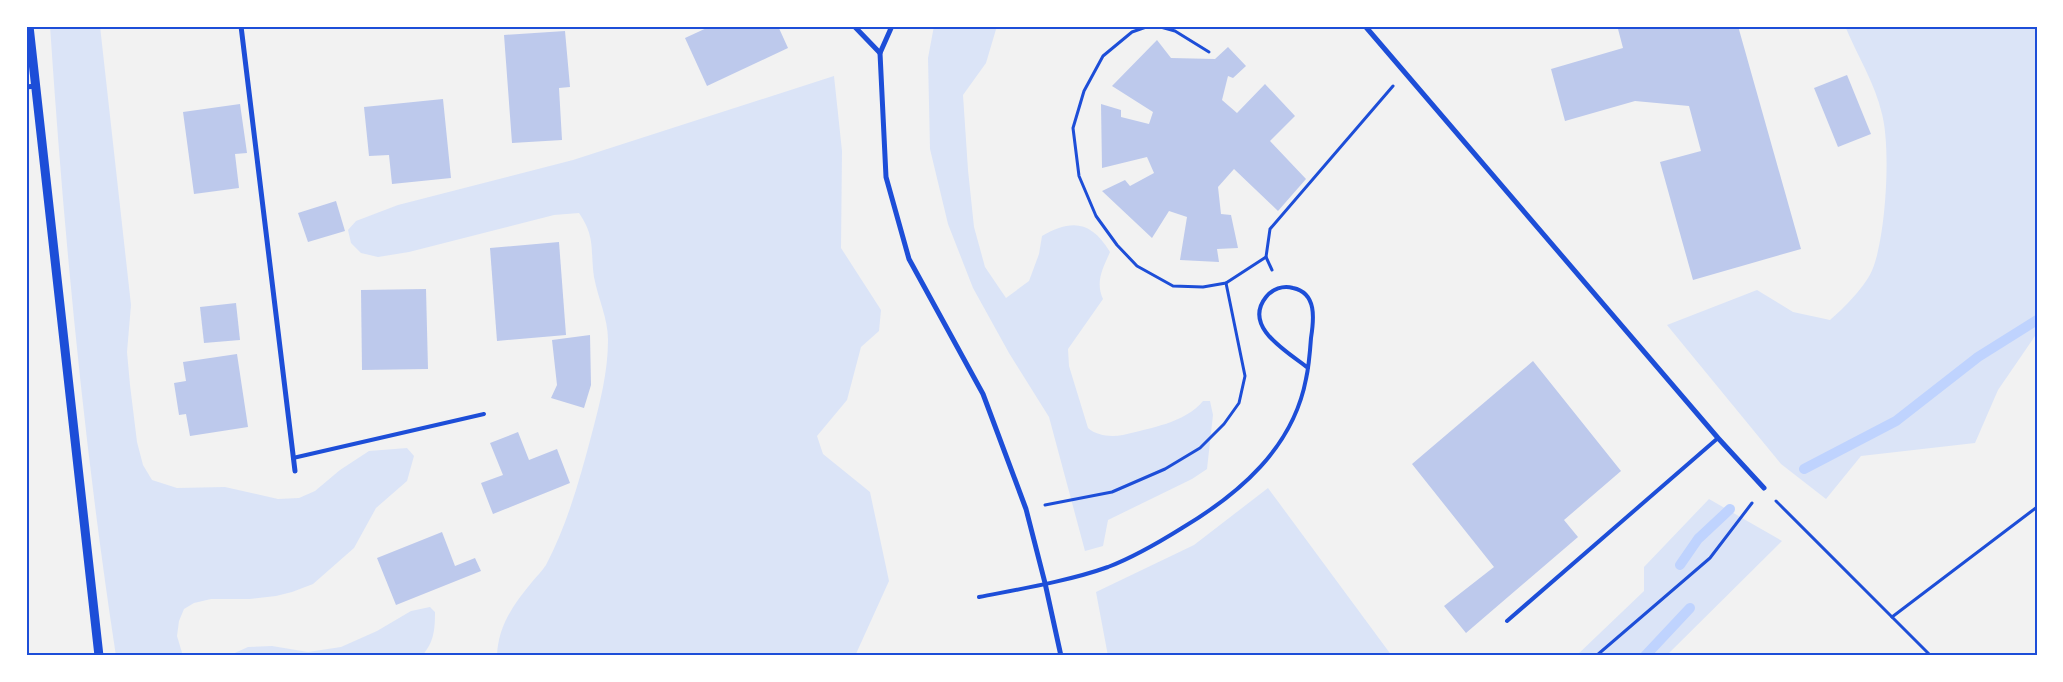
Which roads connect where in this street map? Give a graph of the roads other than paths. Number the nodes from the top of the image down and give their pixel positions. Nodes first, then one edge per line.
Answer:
1 (29, 26) edge
2 (241, 26) edge
3 (854, 26) edge
4 (892, 26) edge
5 (1365, 26) edge
6 (880, 53) junction
7 (31, 87) edge
8 (1308, 368) junction
9 (484, 414) dead end
10 (1718, 438) junction
11 (293, 458) junction
12 (294, 471) dead end
13 (1764, 488) road end
14 (1045, 583) junction
15 (979, 598) dead end
16 (1507, 621) dead end
17 (99, 656) edge
18 (1061, 656) edge

1 - 7 street
2 - 11 street
3 - 6 street
4 - 6 street
5 - 10 street
6 - 14 street
7 - 17 street
8 - 8 lane
8 - 14 lane
9 - 11 lane
10 - 13 street
10 - 16 lane
11 - 12 street
14 - 15 lane
14 - 18 street

